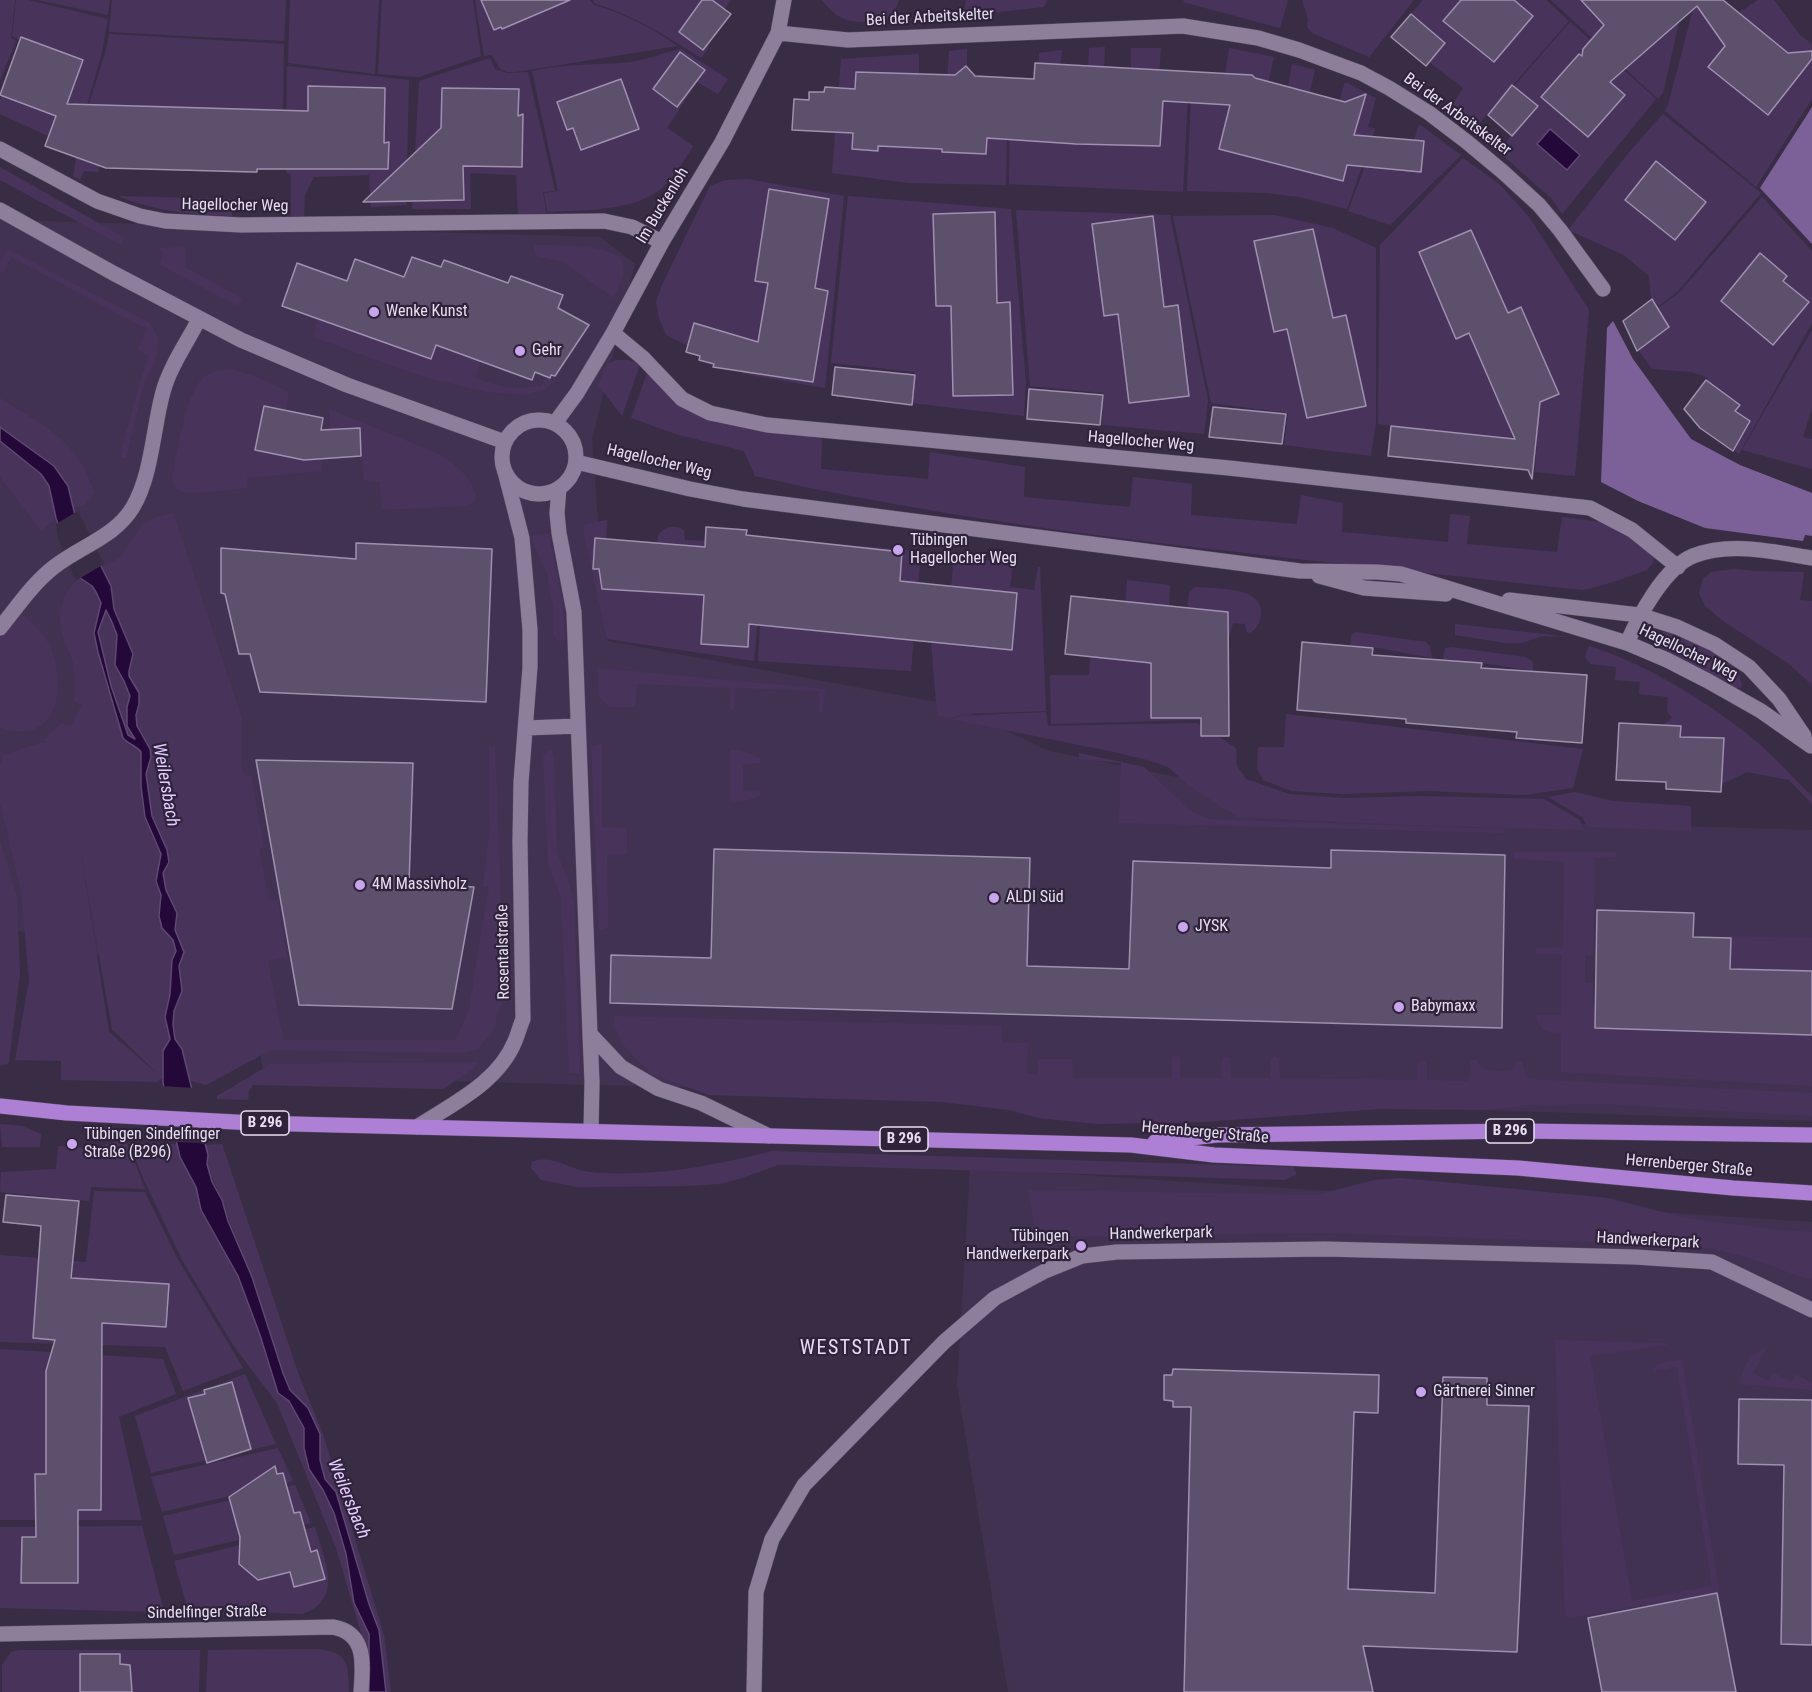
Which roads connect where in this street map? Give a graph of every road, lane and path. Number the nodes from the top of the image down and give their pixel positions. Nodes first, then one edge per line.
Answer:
1 (784, 0) edge
2 (778, 33) junction
3 (0, 149) edge
4 (0, 210) edge
5 (662, 242) junction
6 (1602, 289) dead end
7 (199, 319) junction
8 (613, 333) junction
9 (555, 423) junction
10 (505, 442) junction
11 (576, 462) junction
12 (505, 472) junction
13 (560, 488) junction
14 (1812, 558) edge
15 (1678, 567) junction
16 (1468, 596) junction
17 (1639, 615) junction
18 (0, 628) edge
19 (1627, 643) junction
20 (578, 726) junction
21 (526, 728) junction
22 (1812, 746) edge
23 (590, 1034) junction
24 (0, 1106) edge
25 (417, 1127) junction
26 (591, 1131) junction
27 (1812, 1135) edge
28 (769, 1136) junction
29 (1131, 1145) junction
30 (1792, 1192) junction
31 (1812, 1193) edge
32 (1812, 1200) edge
33 (1812, 1310) edge
34 (0, 1634) edge
35 (361, 1692) edge
36 (754, 1692) edge

1 - 2 street, Im Buckenloh
2 - 5 street, Im Buckenloh
2 - 6 street, Bei der Arbeitskelter
3 - 5 street, Hagellocher Weg
4 - 7 street
5 - 8 street, Im Buckenloh
7 - 10 street
7 - 18 street
8 - 9 street, Im Buckenloh
8 - 15 street, Hagellocher Weg
9 - 10 street
9 - 11 street
10 - 12 street
11 - 13 street
11 - 16 street, Hagellocher Weg
12 - 13 street
12 - 21 street, Rosentalstraße
13 - 20 street
14 - 15 street
15 - 17 street
16 - 17 street, Hagellocher Weg
16 - 19 street, Hagellocher Weg
17 - 19 street
17 - 22 street, Hagellocher Weg
19 - 22 street, Hagellocher Weg
20 - 21 street
20 - 23 street
21 - 25 street, Rosentalstraße
23 - 26 street
23 - 28 street
24 - 25 main road, B 296
25 - 26 main road, B 296
26 - 28 main road, B 296
27 - 29 main road, Herrenberger Straße / B 296
28 - 29 main road, B 296
29 - 30 main road, Herrenberger Straße / B 296
30 - 31 main road, Herrenberger Straße / B 296
30 - 32 street
33 - 36 street, Handwerkerpark
34 - 35 street, Sindelfinger Straße

